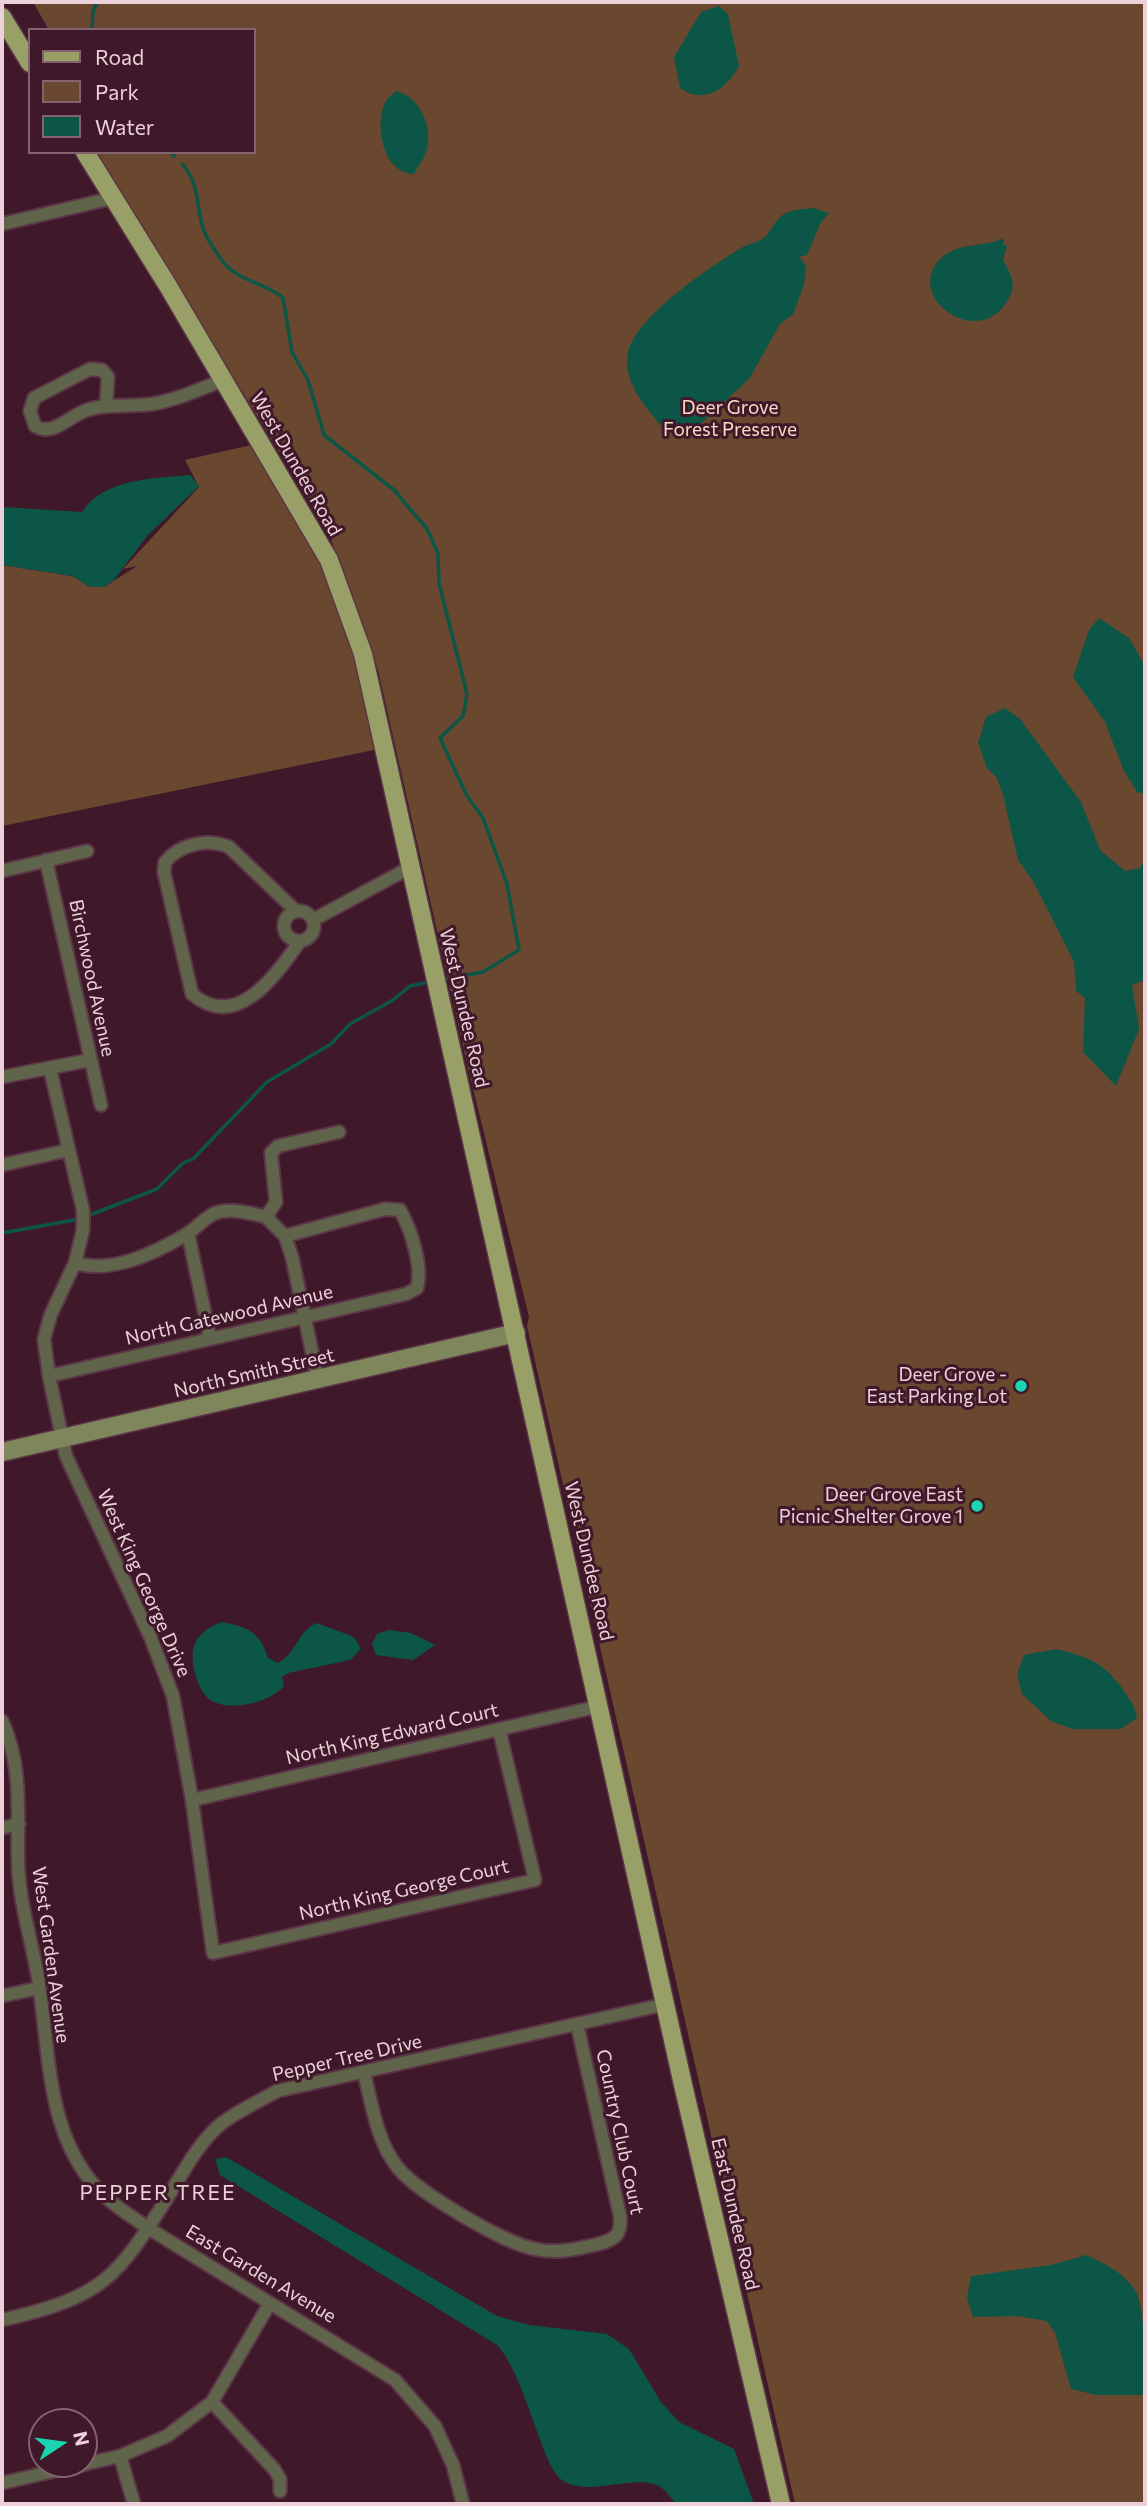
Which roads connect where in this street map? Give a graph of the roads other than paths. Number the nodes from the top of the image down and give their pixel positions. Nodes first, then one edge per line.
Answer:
1 (4, 25) edge
2 (28, 60) edge
3 (86, 154) edge
4 (113, 198) junction
5 (2, 224) edge
6 (223, 380) junction
7 (106, 406) junction
8 (88, 851) dead end
9 (46, 860) junction
10 (411, 867) junction
11 (2, 870) edge
12 (296, 911) junction
13 (313, 920) junction
14 (300, 941) junction
15 (90, 1060) junction
16 (50, 1069) junction
17 (2, 1077) edge
18 (101, 1105) dead end
19 (339, 1132) dead end
20 (69, 1150) junction
21 (2, 1166) edge
22 (266, 1217) junction
23 (188, 1233) junction
24 (285, 1236) junction
25 (75, 1263) junction
26 (303, 1319) junction
27 (516, 1333) junction
28 (210, 1338) junction
29 (49, 1376) junction
30 (318, 1380) junction
31 (64, 1438) junction
32 (2, 1452) edge
33 (600, 1706) junction
34 (2, 1721) edge
35 (499, 1729) junction
36 (192, 1800) junction
37 (19, 1824) junction
38 (2, 1828) edge
39 (650, 1933) joint
40 (213, 1954) joint
41 (38, 1988) junction
42 (2, 1996) edge
43 (666, 2004) junction
44 (577, 2024) junction
45 (48, 2071) joint
46 (364, 2073) junction
47 (148, 2228) junction
48 (270, 2303) junction
49 (2, 2320) edge
50 (212, 2402) junction
51 (120, 2456) junction
52 (2, 2483) edge
53 (280, 2491) dead end
54 (134, 2504) edge
55 (463, 2504) edge
56 (781, 2504) edge

1 - 2 main road
3 - 4 main road, West Dundee Road
4 - 5 street
4 - 6 main road, West Dundee Road
6 - 7 street
6 - 10 main road, West Dundee Road
7 - 7 street
8 - 9 street
9 - 11 street
9 - 15 street, Birchwood Avenue
10 - 13 street
10 - 27 main road, West Dundee Road
12 - 13 street
12 - 14 street
12 - 14 street
13 - 14 street
15 - 16 street
15 - 18 street, Birchwood Avenue
16 - 17 street
16 - 20 street, West King George Drive
19 - 22 street
20 - 21 street
20 - 25 street, West King George Drive
22 - 23 street
22 - 24 street
23 - 25 street
23 - 28 street
24 - 26 street
24 - 26 street, North Gatewood Avenue
25 - 29 street, West King George Drive
26 - 28 street, North Gatewood Avenue
26 - 30 street
27 - 30 street, North Smith Street
27 - 33 main road, West Dundee Road
28 - 29 street, North Gatewood Avenue
29 - 31 street, West King George Drive
30 - 31 street, North Smith Street
31 - 32 street, North Smith Street
31 - 36 street, West King George Drive
33 - 35 street, North King Edward Court
33 - 39 main road, West Dundee Road
34 - 37 street, West Garden Avenue
35 - 36 street, North King Edward Court
35 - 40 street, North King George Court
36 - 40 street, West King George Drive
37 - 38 street
37 - 41 street, West Garden Avenue
39 - 43 main road, East Dundee Road
41 - 42 street
41 - 45 street, West Garden Avenue
43 - 44 street, Pepper Tree Drive
43 - 56 main road, East Dundee Road
44 - 46 street, Pepper Tree Drive
44 - 46 street, Country Club Court
45 - 47 street, East Garden Avenue
46 - 47 street, Pepper Tree Drive
47 - 48 street, East Garden Avenue
47 - 49 street, Pepper Tree Drive
48 - 50 street
48 - 55 street, East Garden Avenue
50 - 51 street
50 - 53 street
51 - 52 street
51 - 54 street

